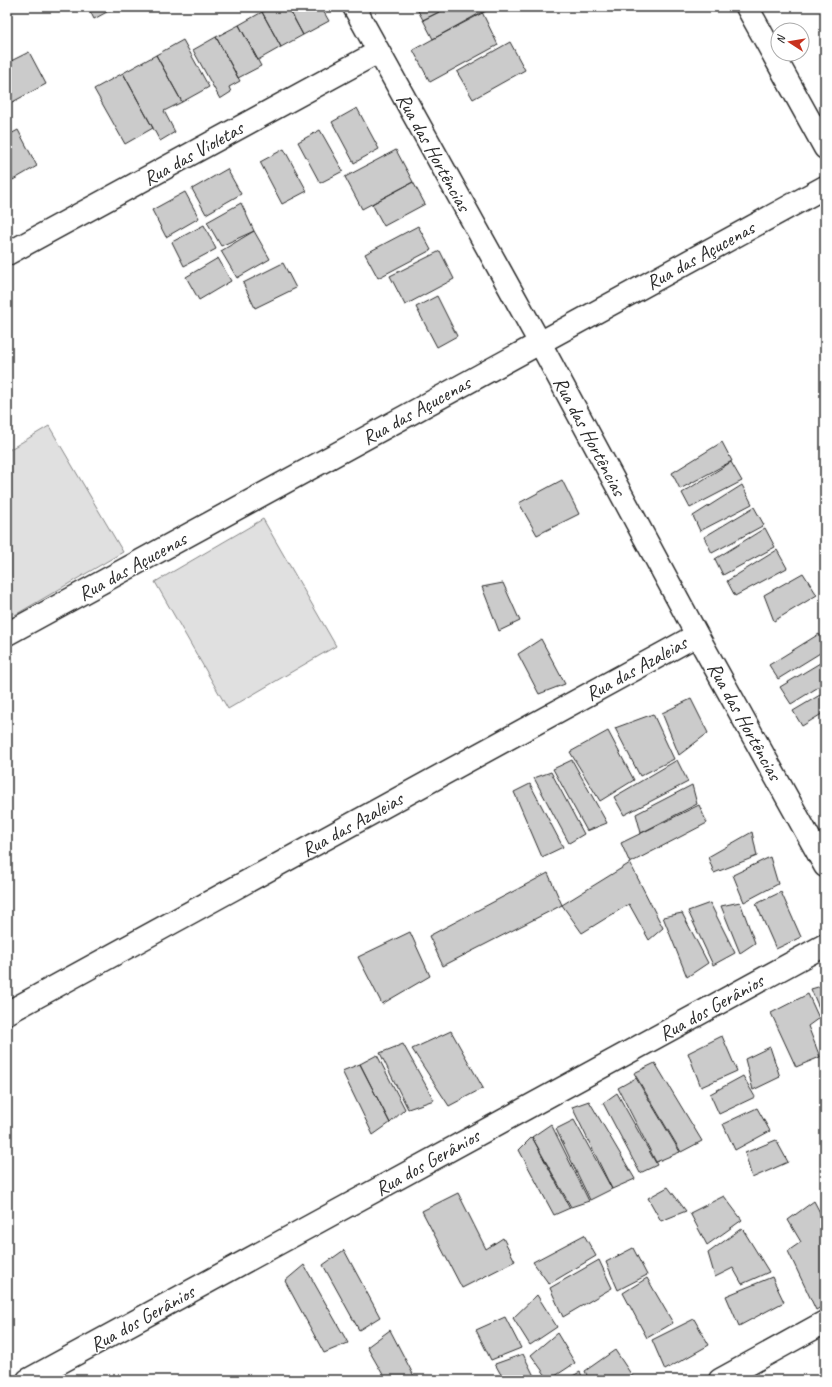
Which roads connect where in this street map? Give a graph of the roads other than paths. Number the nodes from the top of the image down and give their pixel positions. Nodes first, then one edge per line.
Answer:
1 (354, 7) edge
2 (747, 7) edge
3 (378, 52) junction
4 (825, 148) edge
5 (825, 187) edge
6 (7, 254) edge
7 (540, 343) junction
8 (7, 634) edge
9 (697, 635) junction
10 (825, 866) edge
11 (825, 944) edge
12 (7, 1013) edge
13 (825, 1322) edge
14 (738, 1374) edge
15 (28, 1380) edge
16 (720, 1380) edge

1 - 3 street, Rua das Hortências
2 - 4 street
3 - 6 street, Rua das Violetas
3 - 7 street, Rua das Hortências
5 - 7 street, Rua das Açucenas
7 - 8 street, Rua das Açucenas
7 - 9 street, Rua das Hortências
9 - 10 street, Rua das Hortências
9 - 12 street, Rua das Azaleias
11 - 15 street, Rua dos Gerânios
13 - 14 street
14 - 16 street

